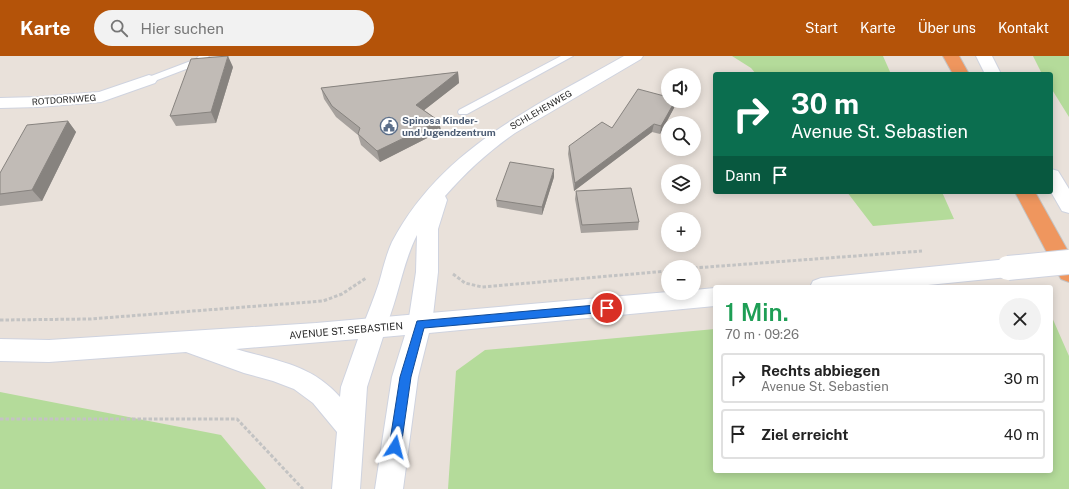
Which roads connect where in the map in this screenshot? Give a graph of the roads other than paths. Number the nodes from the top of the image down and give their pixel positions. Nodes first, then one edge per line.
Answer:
1 (204, 56) edge
2 (568, 56) edge
3 (635, 56) edge
4 (951, 56) edge
5 (984, 56) edge
6 (960, 72) edge
7 (992, 72) edge
8 (149, 80) joint
9 (0, 103) edge
10 (463, 112) dead end
11 (454, 174) junction
12 (1053, 179) edge
13 (1026, 194) edge
14 (1069, 206) edge
15 (1069, 262) edge
16 (1069, 273) edge
17 (841, 285) edge
18 (713, 297) edge
19 (420, 324) junction
20 (374, 328) junction
21 (185, 342) junction
22 (0, 350) edge
23 (351, 428) junction
24 (346, 489) edge
25 (389, 489) edge

1 - 8 lane
2 - 10 lane
3 - 11 main road, SCHLEHENWEG
4 - 6 highway
5 - 7 main road
8 - 9 main road, ROTDORNWEG
11 - 19 main road, SCHLEHENWEG
11 - 20 main road, SCHLEHENWEG
12 - 14 main road
13 - 16 highway
15 - 17 main road, bridge
18 - 19 main road, AVENUE ST. SEBASTIEN
19 - 20 main road, AVENUE ST. SEBASTIEN
19 - 25 main road, SCHLEHENWEG
20 - 21 main road, AVENUE ST. SEBASTIEN
20 - 23 main road, SCHLEHENWEG
21 - 22 main road, AVENUE ST. SEBASTIEN
21 - 23 main road
23 - 24 main road, SCHLEHENWEG

